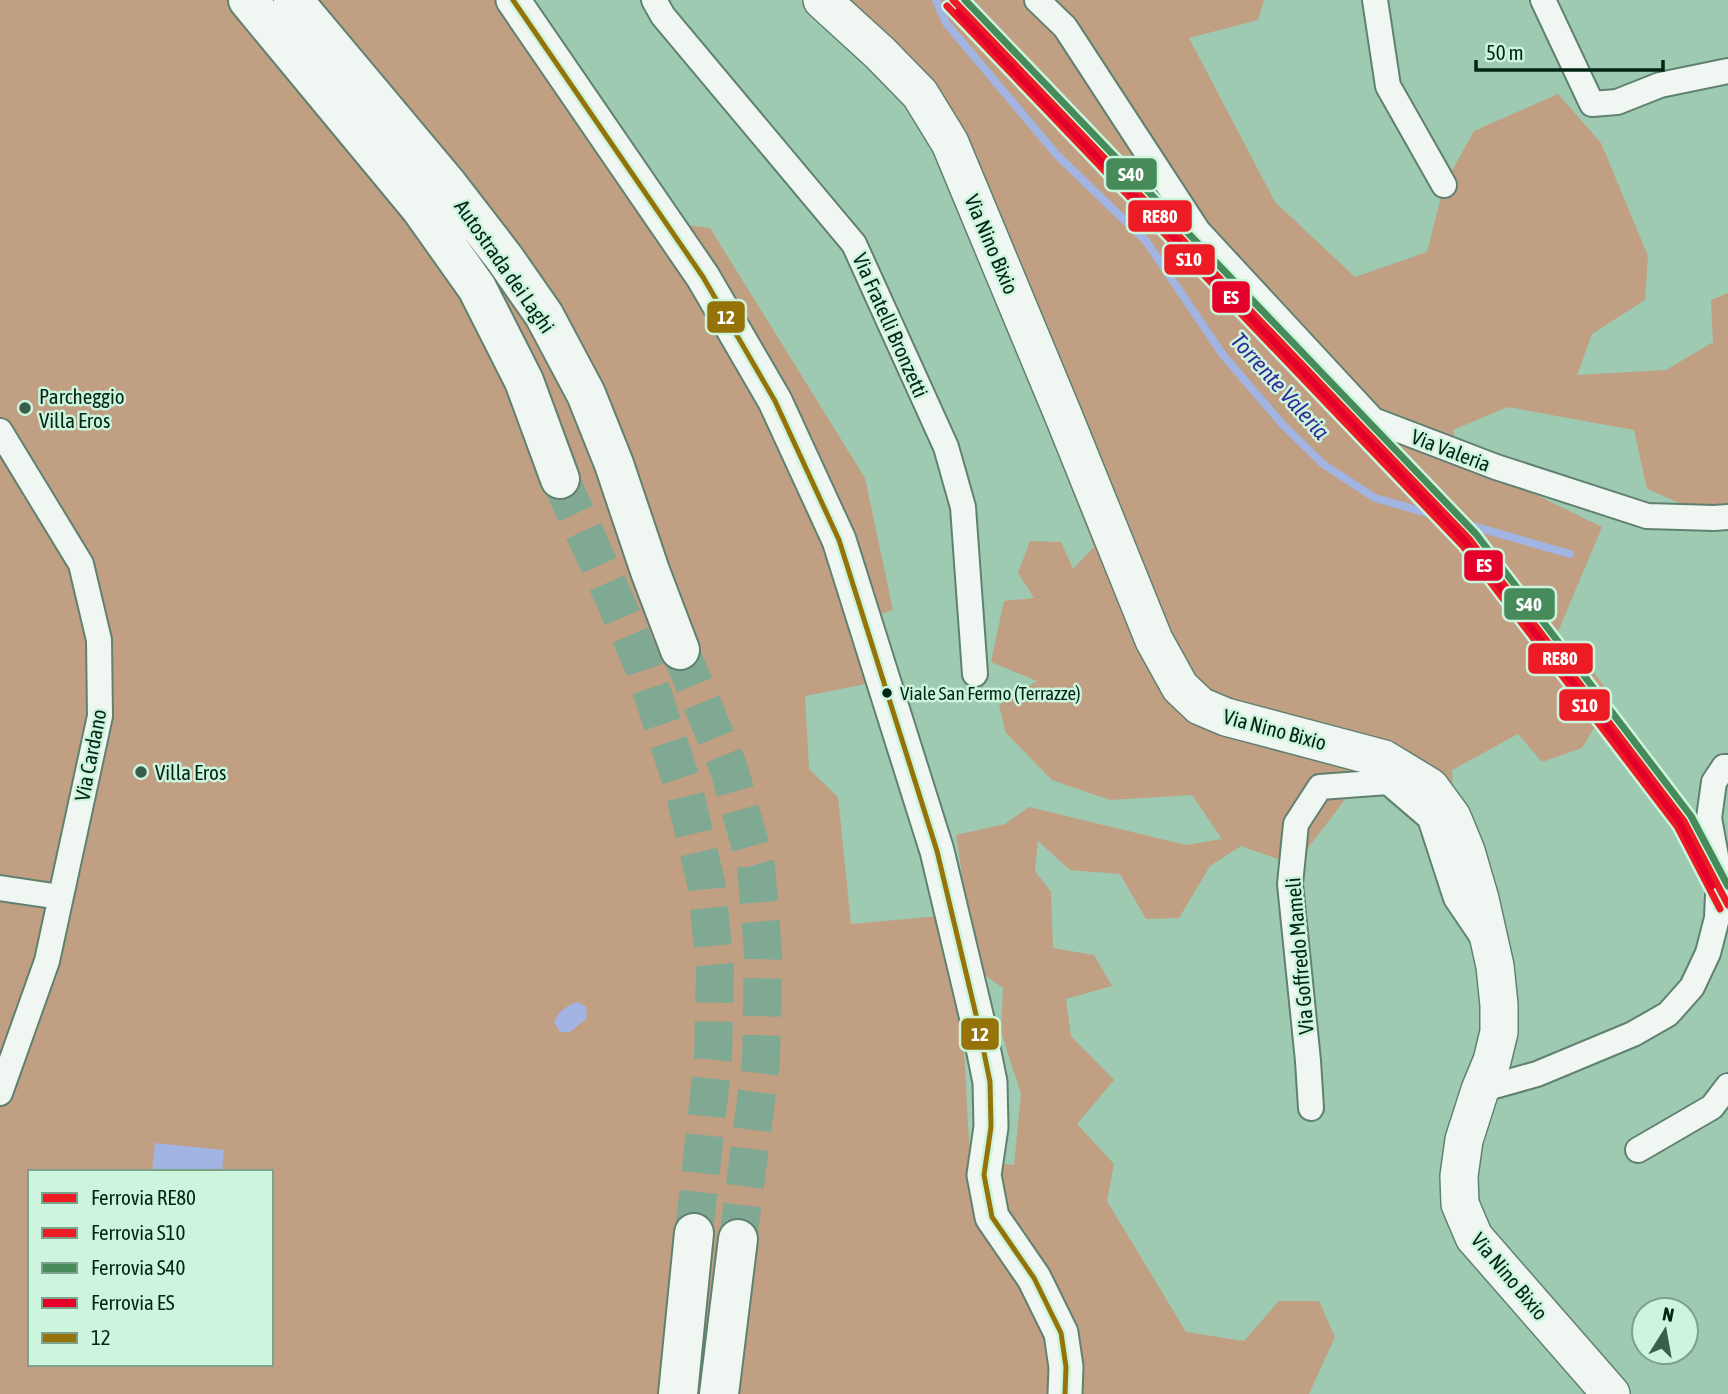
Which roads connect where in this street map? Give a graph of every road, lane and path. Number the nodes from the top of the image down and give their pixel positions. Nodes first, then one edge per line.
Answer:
1 (248, 0) edge
2 (293, 0) edge
3 (513, 0) edge
4 (654, 0) edge
5 (822, 0) edge
6 (1037, 0) edge
7 (1375, 0) edge
8 (1543, 0) edge
9 (1728, 71) edge
10 (1444, 185) dead end
11 (434, 197) junction
12 (0, 431) edge
13 (560, 479) tunnel mouth
14 (1728, 517) edge
15 (680, 650) tunnel mouth
16 (975, 674) dead end
17 (1721, 775) edge
18 (1728, 839) edge
19 (0, 888) edge
20 (60, 897) junction
21 (1491, 950) junction
22 (1728, 1086) edge
23 (1480, 1090) junction
24 (0, 1093) edge
25 (1311, 1108) dead end
26 (1639, 1150) dead end
27 (694, 1233) tunnel mouth
28 (738, 1239) tunnel mouth
29 (678, 1394) edge
30 (719, 1394) edge
31 (1065, 1394) edge
32 (1611, 1394) edge

1 - 11 highway, Autostrada dei Laghi
2 - 11 highway, Autostrada dei Laghi
3 - 31 main road
4 - 16 street, Via Fratelli Bronzetti
5 - 21 main road, Via Nino Bixio
6 - 14 street, Via Valeria
7 - 10 street
8 - 9 street
11 - 13 highway, Autostrada dei Laghi
11 - 15 highway, Autostrada dei Laghi
12 - 20 street, Via Cardano
17 - 18 street
17 - 23 street
19 - 20 street
20 - 24 street, Via Cardano
21 - 23 main road, Via Nino Bixio
21 - 25 street, Via Goffredo Mameli
22 - 26 street
23 - 32 main road, Via Nino Bixio
27 - 29 highway
28 - 30 highway

